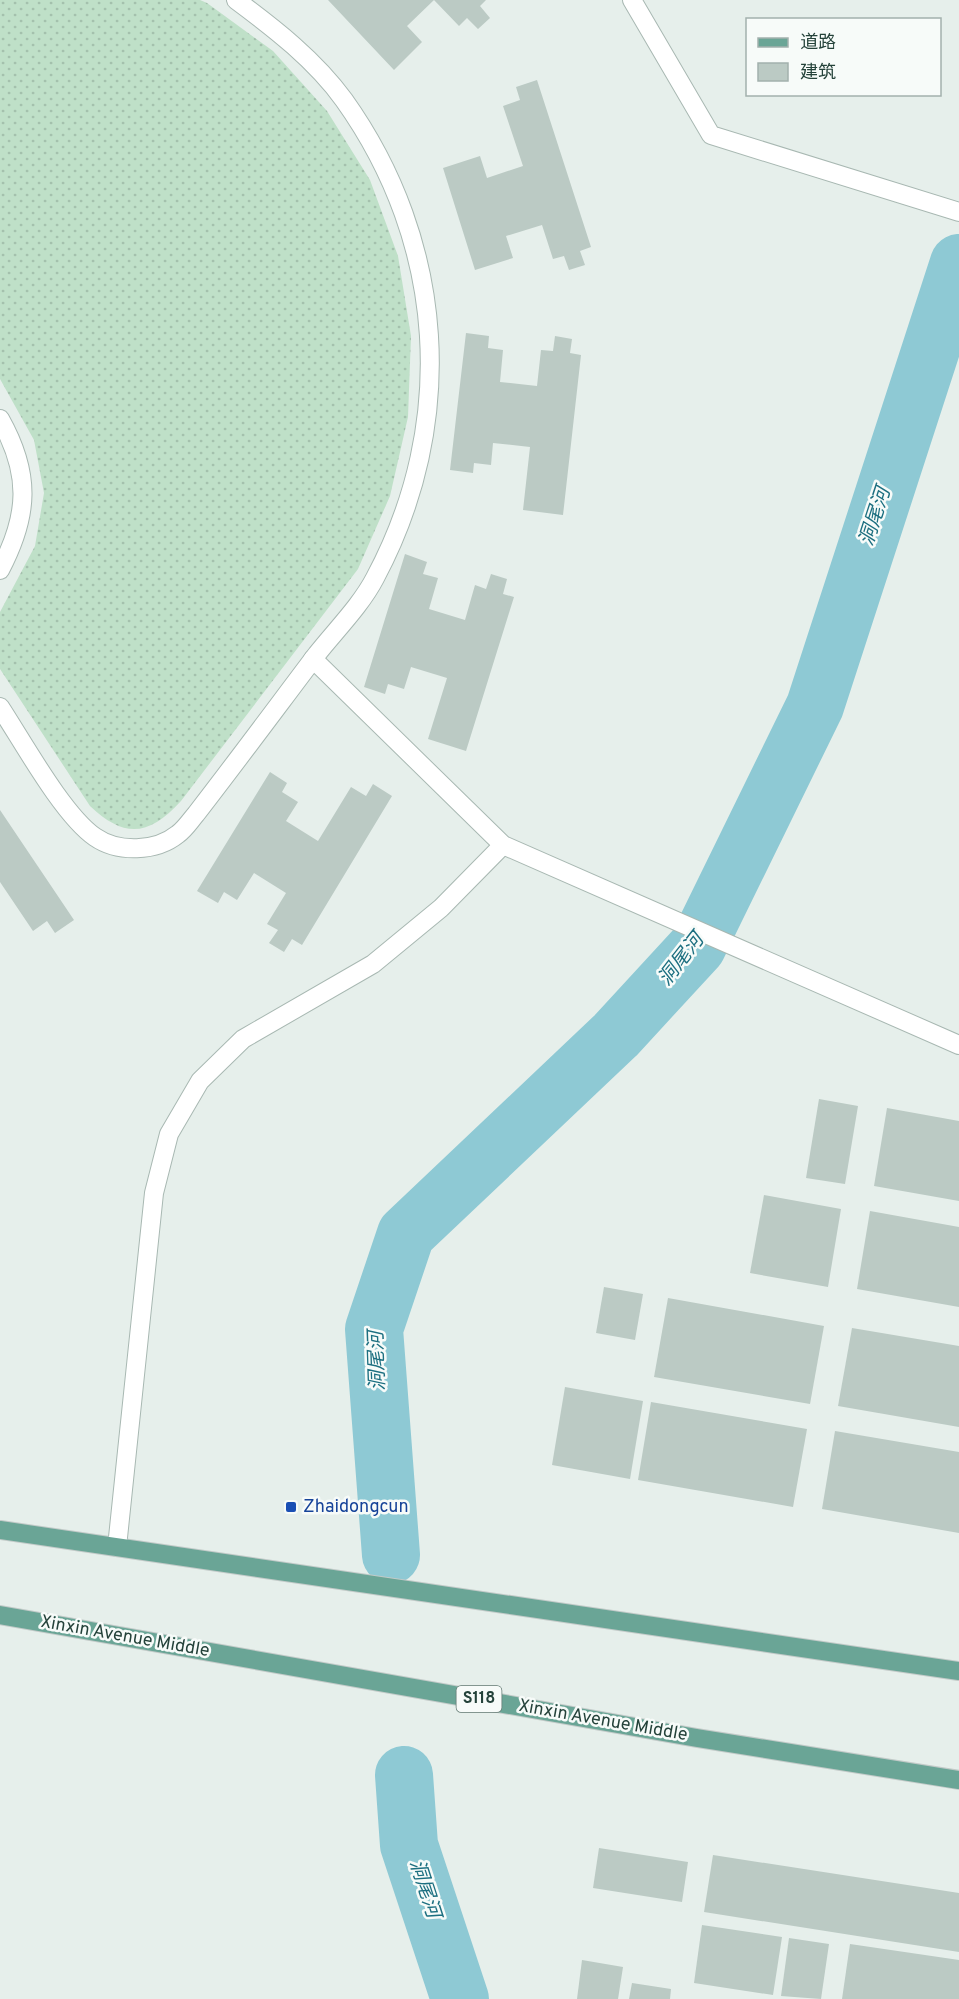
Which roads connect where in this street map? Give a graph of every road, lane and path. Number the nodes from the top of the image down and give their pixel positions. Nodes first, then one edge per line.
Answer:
1 (236, 0) edge
2 (632, 0) edge
3 (959, 212) edge
4 (0, 419) edge
5 (0, 570) edge
6 (314, 659) junction
7 (0, 707) edge
8 (503, 845) junction
9 (959, 1045) edge
10 (0, 1530) edge
11 (117, 1547) junction
12 (0, 1615) edge
13 (959, 1671) edge
14 (959, 1780) edge

1 - 6 lane
2 - 3 lane
4 - 5 lane
6 - 7 lane
6 - 8 lane
8 - 9 lane
8 - 11 lane
10 - 11 main road
11 - 13 main road
12 - 14 main road, Xinxin Avenue Middle / S118

